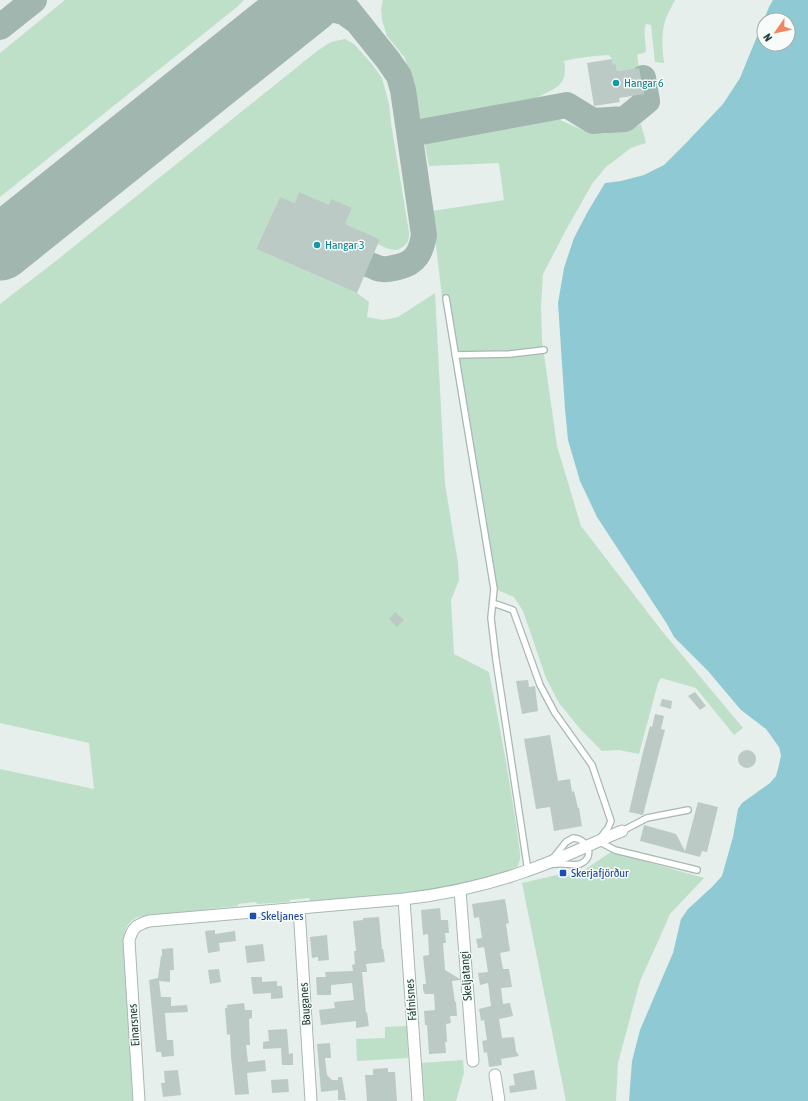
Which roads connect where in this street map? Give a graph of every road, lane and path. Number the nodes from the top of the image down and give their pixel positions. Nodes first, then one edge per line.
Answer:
1 (446, 298) dead end
2 (544, 350) dead end
3 (455, 354) junction
4 (493, 603) junction
5 (688, 810) dead end
6 (622, 831) joint
7 (598, 841) junction
8 (697, 870) dead end
9 (528, 871) junction
10 (460, 890) junction
11 (404, 899) junction
12 (299, 908) junction
13 (473, 1061) dead end
14 (495, 1075) dead end
15 (139, 1101) edge
16 (311, 1101) edge
17 (418, 1101) edge
18 (499, 1101) edge

1 - 3 lane
2 - 3 lane
3 - 4 lane
4 - 7 lane
4 - 9 lane
5 - 6 lane
6 - 7 street
7 - 8 lane
7 - 9 street
9 - 10 street
10 - 11 street
10 - 13 street, Skeljatangi
11 - 12 street
11 - 17 street, Fáfnisnes
12 - 15 street, Einarsnes
12 - 16 street, Bauganes
14 - 18 street

